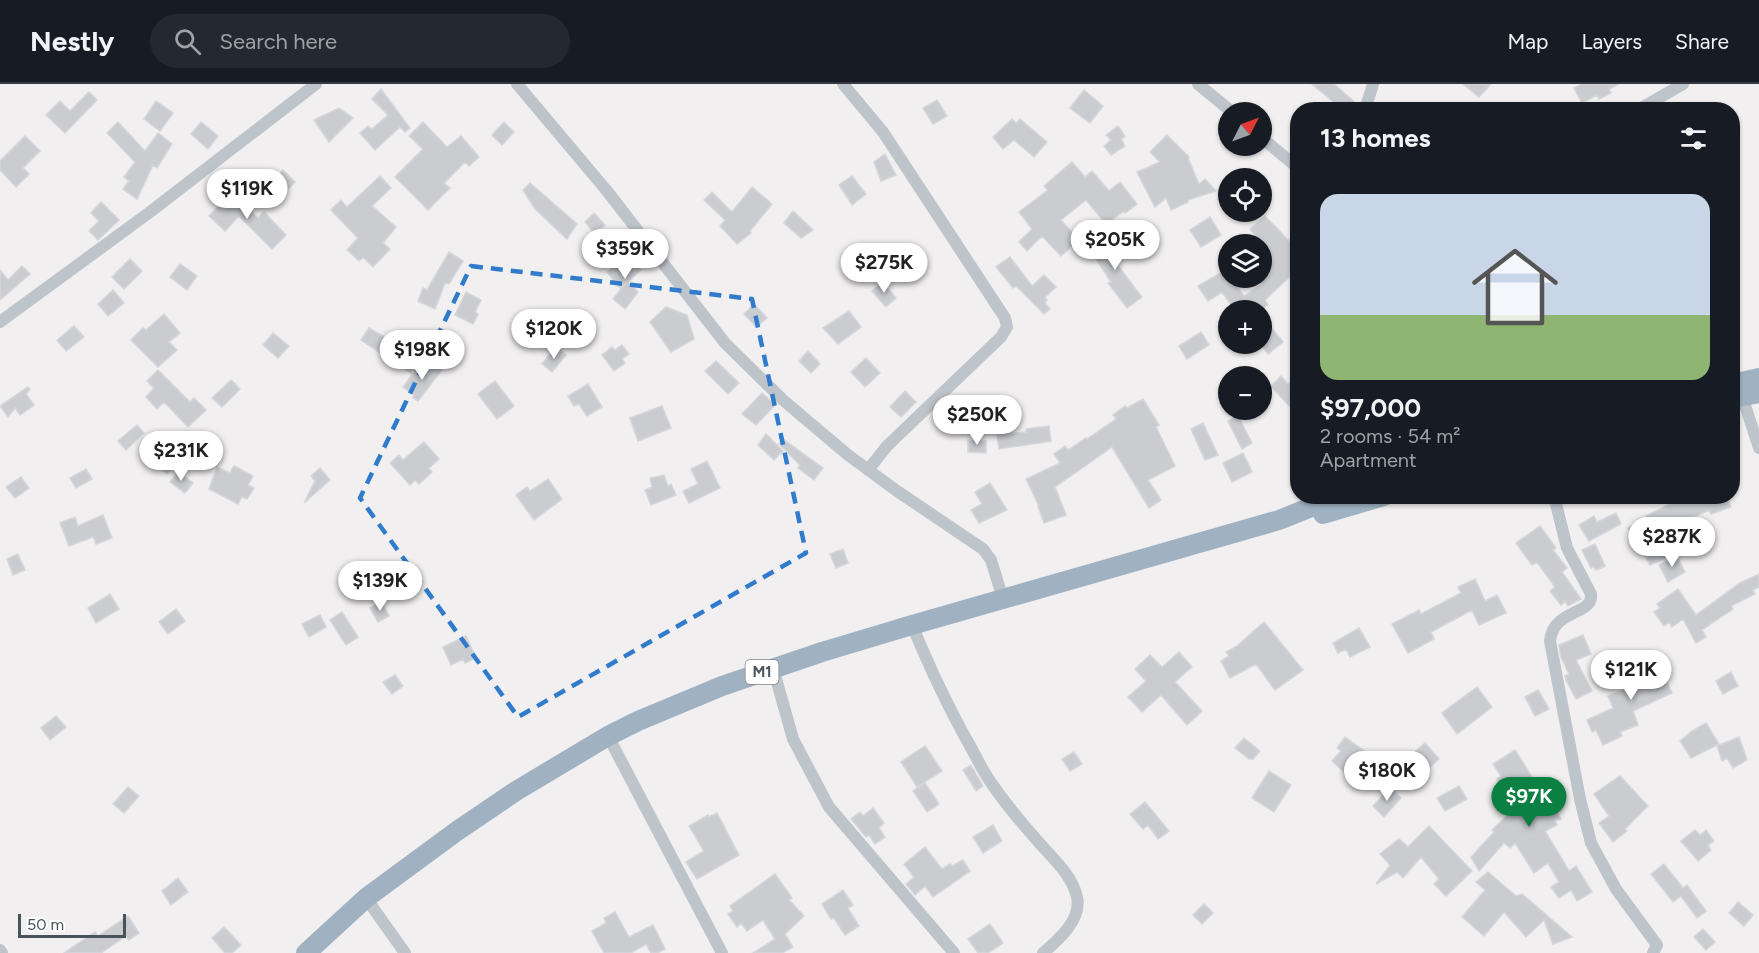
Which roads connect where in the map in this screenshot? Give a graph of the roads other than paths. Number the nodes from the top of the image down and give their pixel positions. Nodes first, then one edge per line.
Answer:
1 (316, 84) edge
2 (517, 84) edge
3 (843, 84) edge
4 (1198, 84) edge
5 (1373, 84) edge
6 (1683, 84) edge
7 (1220, 102) edge
8 (1367, 102) edge
9 (1652, 102) edge
10 (1272, 146) edge
11 (1290, 161) edge
12 (0, 322) edge
13 (1759, 378) edge
14 (1741, 393) edge
15 (1759, 448) edge
16 (867, 470) junction
17 (1319, 504) edge
18 (1357, 504) edge
19 (1556, 504) edge
20 (1279, 520) junction
21 (1003, 599) junction
22 (912, 625) junction
23 (773, 668) junction
24 (608, 736) junction
25 (366, 898) junction
26 (1658, 950) edge
27 (306, 953) edge
28 (405, 953) edge
29 (722, 953) edge
30 (954, 953) edge
31 (1043, 953) edge

1 - 12 street
2 - 16 street
3 - 16 street
4 - 7 street
5 - 8 street
6 - 9 street
10 - 11 street
13 - 14 highway
14 - 15 street
16 - 21 street
17 - 20 highway, M1
18 - 20 highway, M1
19 - 26 street
20 - 21 highway, M1
21 - 22 highway, M1
22 - 23 highway, M1
22 - 31 street
23 - 24 highway, M1
23 - 30 street
24 - 25 highway, M1
24 - 29 street
25 - 27 highway, M1
25 - 28 street

